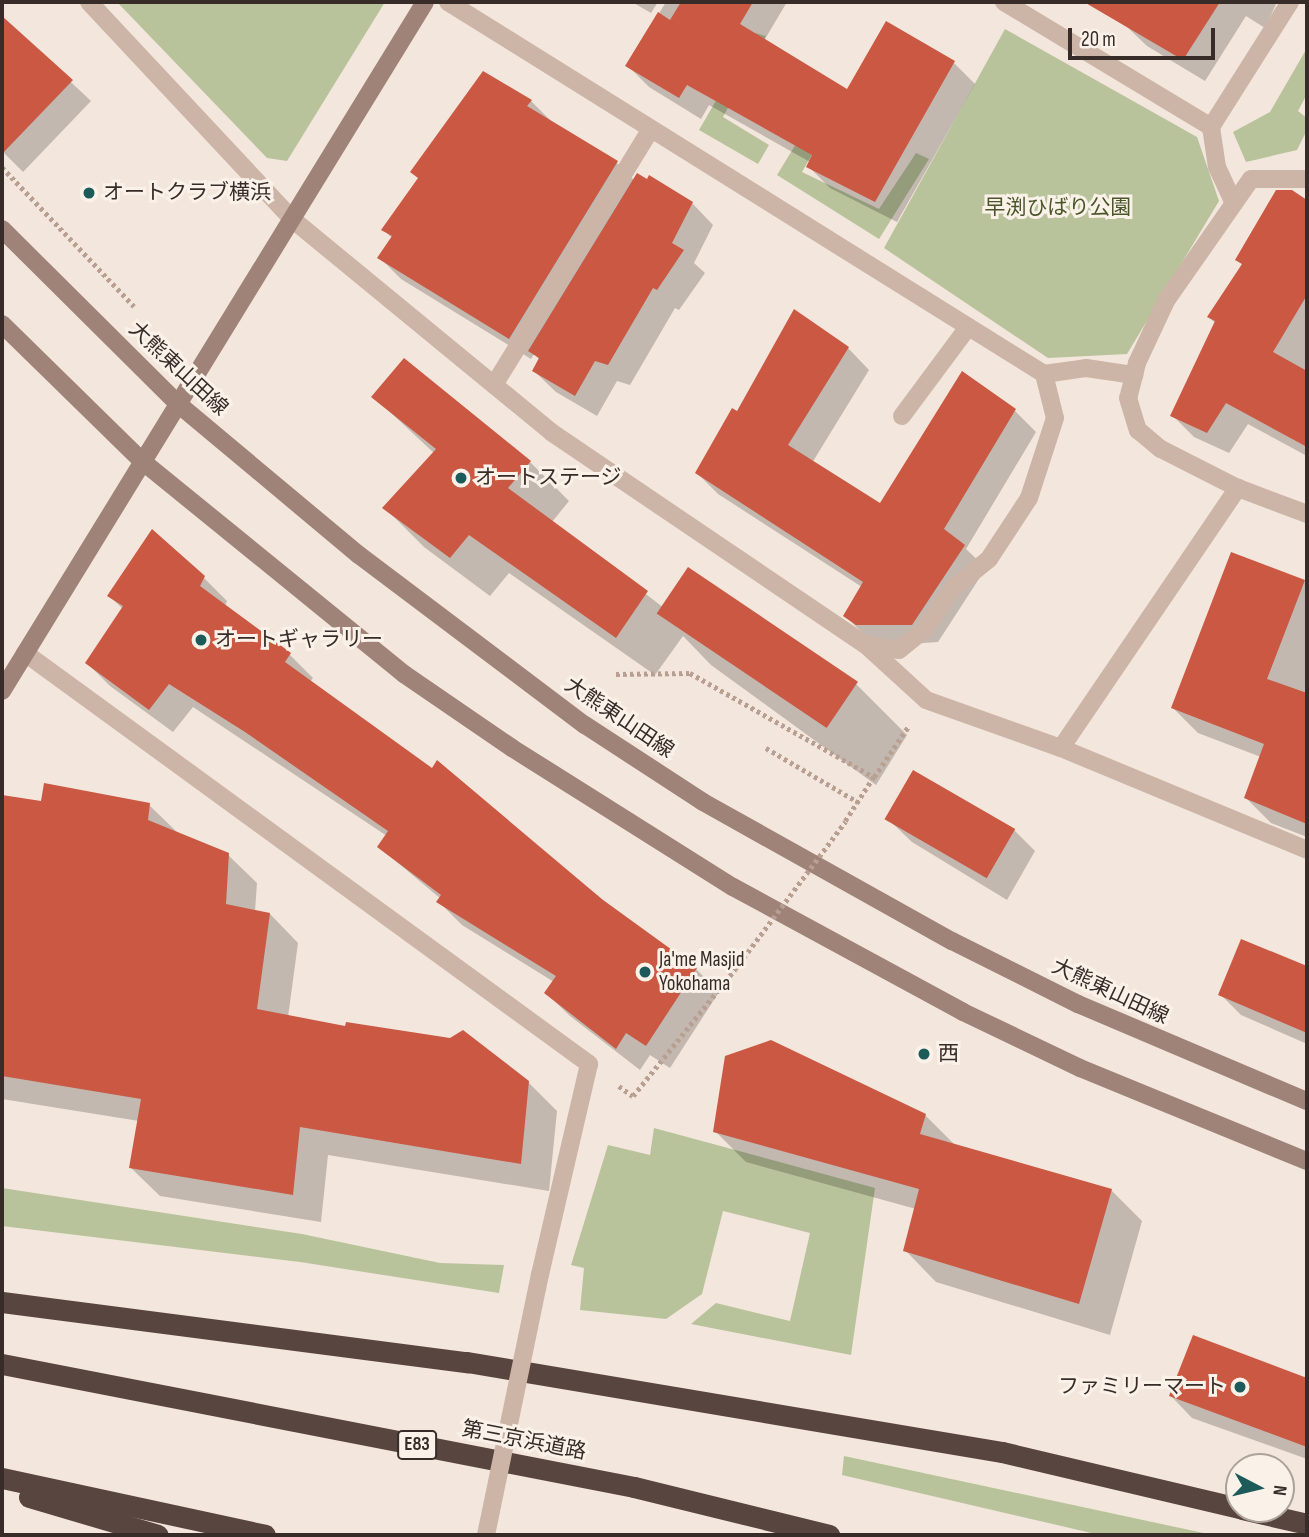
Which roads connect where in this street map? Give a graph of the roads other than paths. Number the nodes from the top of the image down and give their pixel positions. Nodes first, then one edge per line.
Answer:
1 (89, 2) edge
2 (425, 2) edge
3 (448, 2) edge
4 (1004, 2) edge
5 (1290, 2) edge
6 (1211, 127) junction
7 (651, 129) junction
8 (1307, 179) edge
9 (1234, 203) junction
10 (292, 219) junction
11 (2, 229) edge
12 (2, 324) edge
13 (968, 327) junction
14 (1044, 373) junction
15 (1134, 375) junction
16 (494, 385) junction
17 (177, 403) junction
18 (902, 416) dead end
19 (142, 461) junction
20 (1238, 488) junction
21 (1307, 514) edge
22 (866, 645) junction
23 (24, 653) junction
24 (2, 691) edge
25 (1061, 748) junction
26 (1307, 850) edge
27 (1307, 1101) edge
28 (1307, 1161) edge
29 (2, 1302) edge
30 (2, 1364) edge
31 (2, 1478) edge
32 (2, 1489) edge
33 (1225, 1505) edge
34 (158, 1535) edge
35 (264, 1535) edge
36 (486, 1535) edge
37 (829, 1535) edge

1 - 10 street
2 - 10 street
3 - 7 street
4 - 6 street
5 - 6 street
6 - 9 street
7 - 13 street
7 - 16 street
8 - 9 street
9 - 15 street
10 - 16 street
10 - 17 street
11 - 17 street, 大熊東山田線
12 - 19 street
13 - 14 street
13 - 18 street
14 - 15 street
14 - 22 street
15 - 20 street
16 - 22 street
17 - 19 street
17 - 27 street, 大熊東山田線
19 - 23 street
19 - 28 street
20 - 21 street
20 - 25 street
22 - 25 street
23 - 24 street
23 - 36 street, bridge
25 - 26 street
29 - 33 highway
30 - 37 highway, 第三京浜道路 / E83
31 - 35 highway
32 - 34 highway

